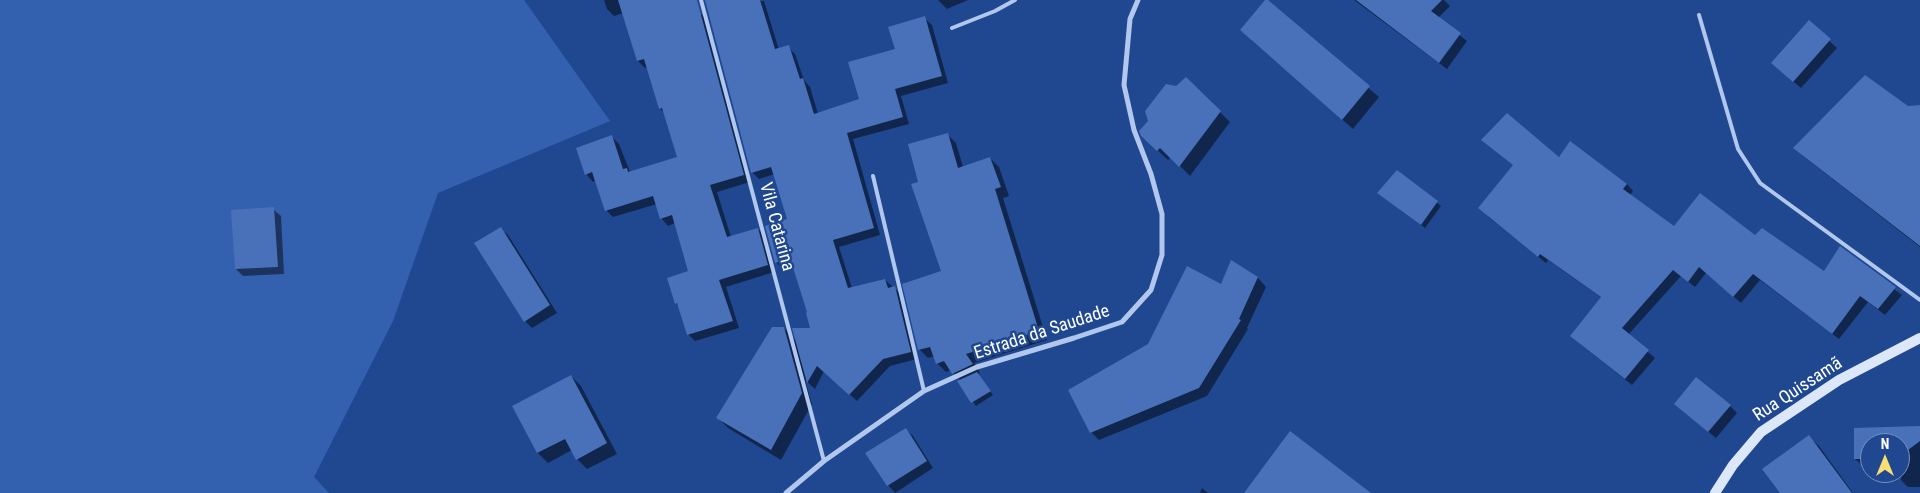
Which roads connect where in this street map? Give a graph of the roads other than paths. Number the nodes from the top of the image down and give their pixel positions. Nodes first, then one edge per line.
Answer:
1 (701, 0) edge
2 (1015, 0) edge
3 (1138, 0) edge
4 (1699, 15) dead end
5 (952, 28) dead end
6 (873, 176) dead end
7 (1920, 300) edge
8 (1920, 338) edge
9 (924, 391) junction
10 (824, 461) junction
11 (786, 493) edge
12 (1715, 493) edge

1 - 10 lane, Vila Catarina
2 - 5 lane
3 - 9 street, Estrada da Saudade
4 - 7 lane
6 - 9 lane
8 - 12 street, Rua Quissamã
9 - 10 street, Estrada da Saudade
10 - 11 street, Estrada da Saudade

